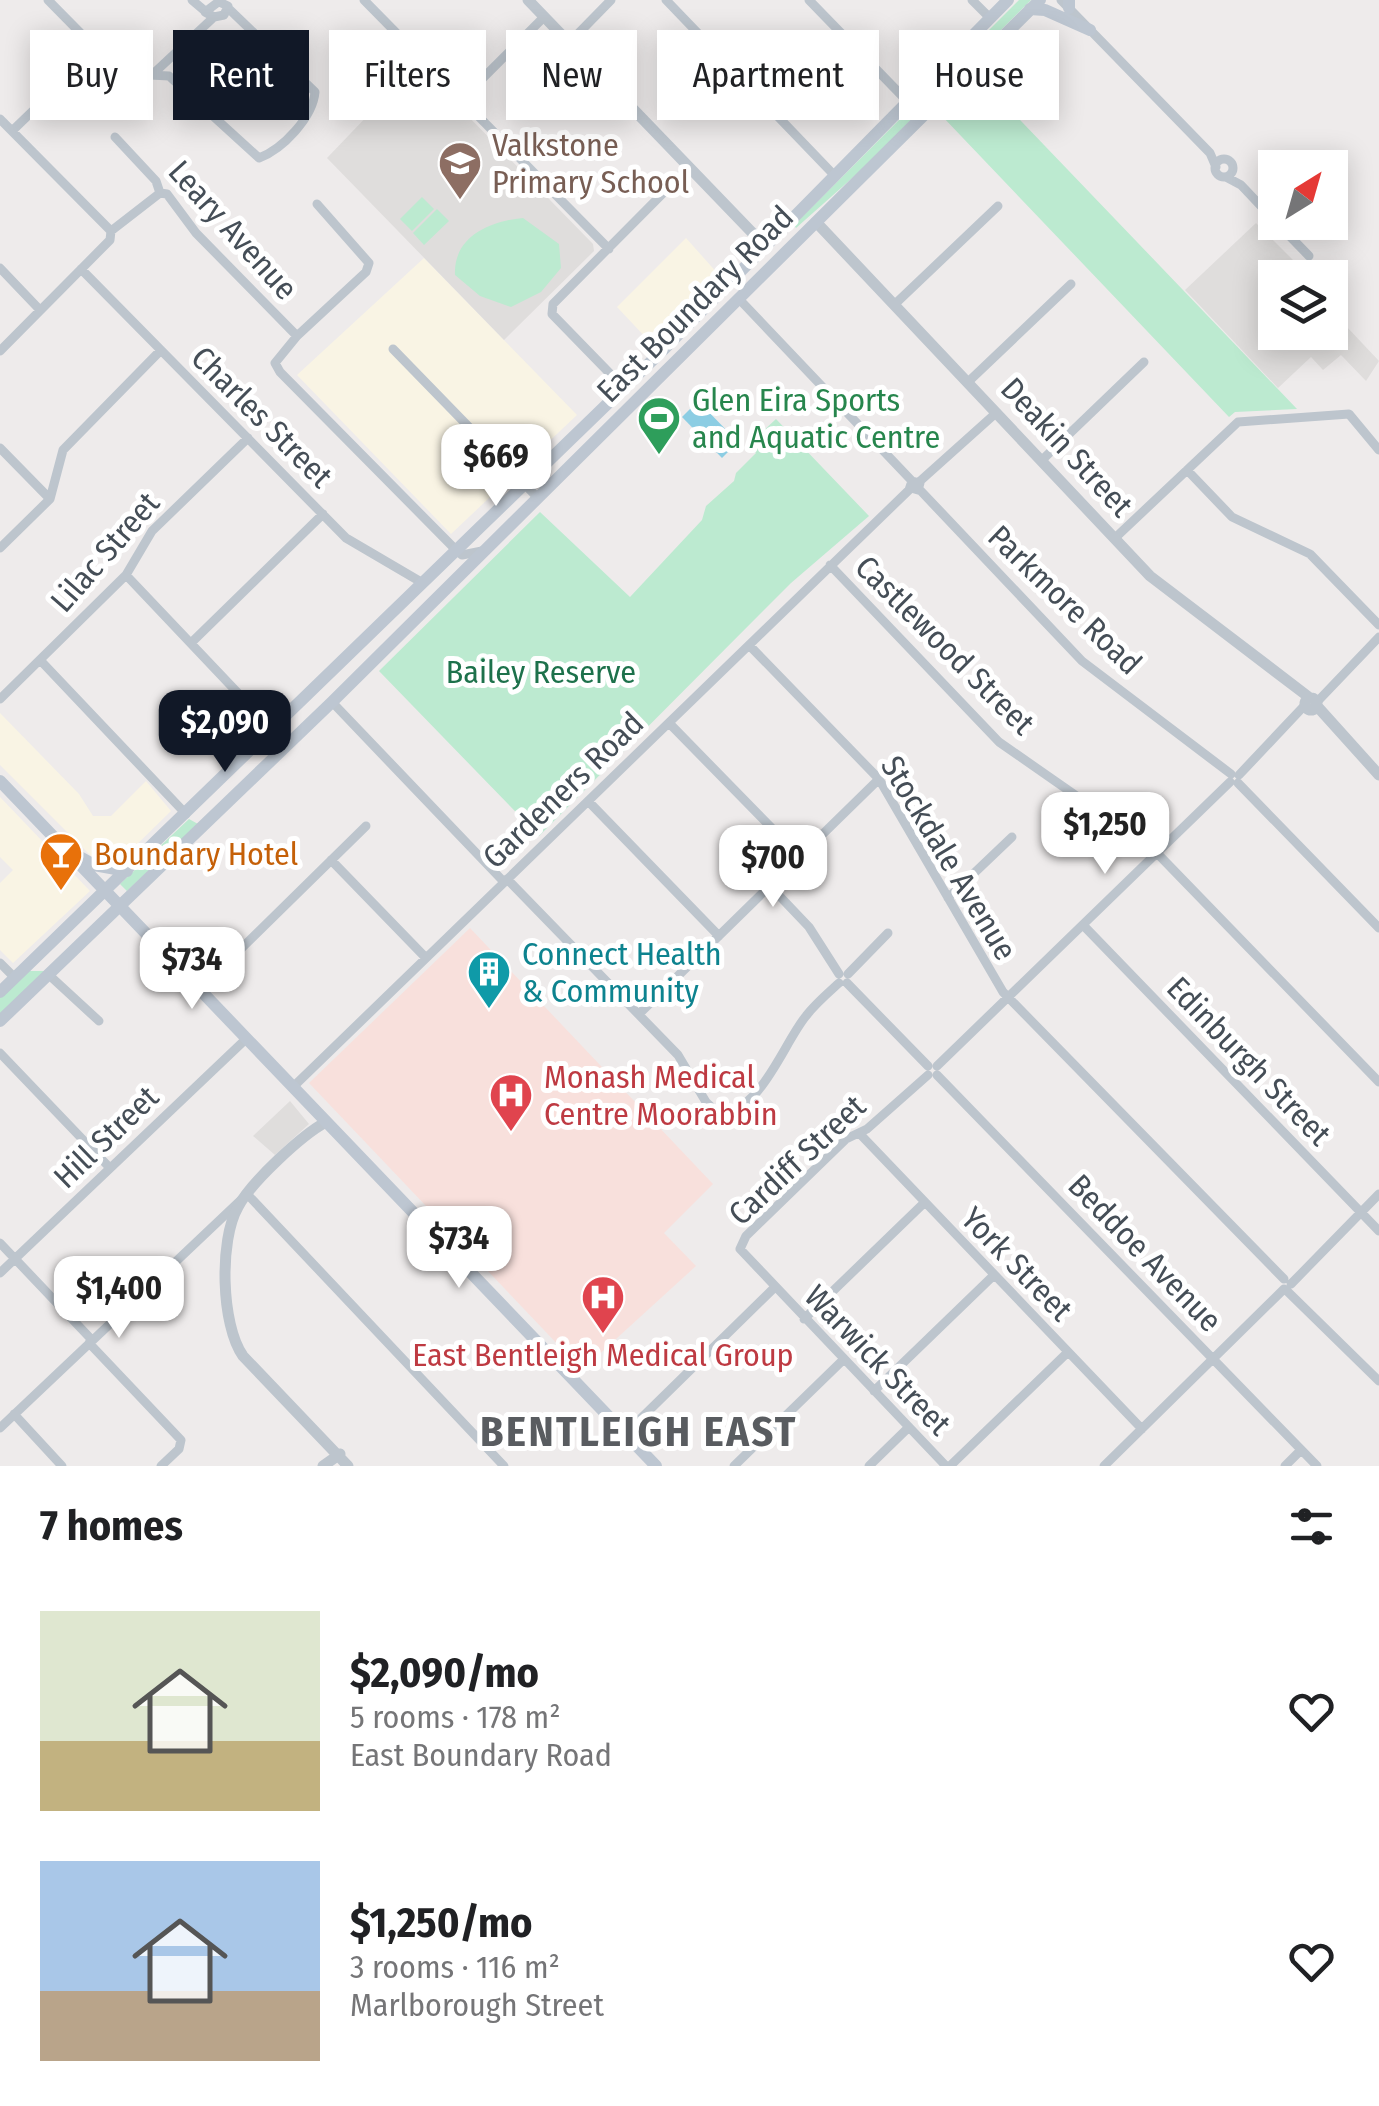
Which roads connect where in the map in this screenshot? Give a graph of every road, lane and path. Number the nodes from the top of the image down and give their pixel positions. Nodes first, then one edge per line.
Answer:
1 (48, 0) edge
2 (194, 0) edge
3 (364, 0) edge
4 (528, 0) edge
5 (612, 0) edge
6 (666, 0) edge
7 (809, 0) edge
8 (972, 0) edge
9 (1008, 0) edge
10 (1066, 3) edge
11 (1035, 5) edge
12 (218, 8) edge
13 (544, 17) junction
14 (990, 18) junction
15 (77, 30) edge
16 (395, 30) edge
17 (556, 30) edge
18 (582, 30) edge
19 (978, 30) edge
20 (1090, 30) junction
21 (154, 73) joint
22 (486, 76) edge
23 (899, 93) edge
24 (899, 111) edge
25 (30, 113) edge
26 (637, 114) edge
27 (0, 119) edge
28 (485, 120) edge
29 (12, 131) junction
30 (115, 137) dead end
31 (688, 167) junction
32 (835, 176) junction
33 (160, 193) junction
34 (1258, 203) edge
35 (317, 204) dead end
36 (998, 206) dead end
37 (816, 222) junction
38 (787, 224) junction
39 (111, 232) junction
40 (803, 235) junction
41 (1293, 240) edge
42 (765, 246) junction
43 (609, 248) junction
44 (1309, 256) dead end
45 (0, 268) edge
46 (81, 269) junction
47 (1071, 284) dead end
48 (740, 300) junction
49 (894, 305) junction
50 (40, 310) junction
51 (297, 336) junction
52 (393, 349) dead end
53 (0, 350) edge
54 (161, 350) junction
55 (1144, 362) dead end
56 (967, 383) junction
57 (624, 388) junction
58 (996, 413) junction
59 (248, 438) junction
60 (0, 448) edge
61 (1379, 450) edge
62 (1041, 461) junction
63 (1187, 470) junction
64 (524, 484) junction
65 (915, 485) junction
66 (538, 498) junction
67 (50, 499) junction
68 (323, 514) junction
69 (1114, 538) junction
70 (0, 548) edge
71 (455, 549) junction
72 (484, 550) junction
73 (830, 565) junction
74 (126, 575) junction
75 (421, 582) junction
76 (1379, 625) edge
77 (1379, 637) edge
78 (191, 643) junction
79 (748, 644) junction
80 (40, 660) junction
81 (0, 699) edge
82 (332, 702) junction
83 (1311, 704) junction
84 (668, 723) junction
85 (272, 729) junction
86 (1379, 774) edge
87 (1234, 778) junction
88 (880, 779) junction
89 (0, 780) edge
90 (178, 801) junction
91 (588, 801) junction
92 (197, 803) junction
93 (186, 814) junction
94 (215, 815) junction
95 (366, 826) dead end
96 (1012, 837) dead end
97 (67, 850) junction
98 (1157, 853) junction
99 (800, 857) junction
100 (331, 860) junction
101 (127, 872) junction
102 (506, 880) junction
103 (770, 886) junction
104 (106, 892) junction
105 (948, 898) junction
106 (121, 907) junction
107 (1083, 926) junction
108 (1379, 928) edge
109 (888, 933) dead end
110 (62, 934) junction
111 (719, 936) junction
112 (87, 939) junction
113 (70, 955) junction
114 (426, 958) junction
115 (0, 963) edge
116 (28, 965) junction
117 (49, 975) junction
118 (15, 978) junction
119 (843, 978) junction
120 (200, 989) junction
121 (0, 992) edge
122 (1008, 998) junction
123 (639, 1014) junction
124 (0, 1021) edge
125 (99, 1021) dead end
126 (247, 1038) junction
127 (0, 1052) edge
128 (933, 1070) junction
129 (1379, 1082) edge
130 (293, 1087) junction
131 (326, 1122) junction
132 (858, 1133) junction
133 (110, 1168) junction
134 (1379, 1194) edge
135 (248, 1197) junction
136 (924, 1203) junction
137 (1360, 1212) junction
138 (231, 1221) junction
139 (1379, 1231) edge
140 (0, 1243) edge
141 (15, 1259) junction
142 (0, 1273) edge
143 (993, 1276) junction
144 (1285, 1284) junction
145 (774, 1288) junction
146 (804, 1319) junction
147 (91, 1341) junction
148 (1068, 1352) junction
149 (1211, 1358) junction
150 (843, 1360) junction
151 (1379, 1380) edge
152 (874, 1391) junction
153 (14, 1414) junction
154 (908, 1427) junction
155 (0, 1428) edge
156 (1142, 1429) junction
157 (625, 1434) junction
158 (1301, 1450) junction
159 (341, 1460) edge
160 (62, 1466) edge
161 (162, 1466) edge
162 (323, 1466) edge
163 (356, 1466) edge
164 (504, 1466) edge
165 (656, 1466) edge
166 (734, 1466) edge
167 (869, 1466) edge
168 (948, 1466) edge
169 (1104, 1466) edge
170 (1285, 1466) edge
171 (1317, 1466) edge

1 - 15 street
2 - 12 street
3 - 16 street
4 - 13 street
5 - 18 street
6 - 32 street
7 - 23 street
8 - 14 street
9 - 14 main road, East Boundary Road
10 - 20 street
11 - 20 main road
11 - 37 main road, East Boundary Road
12 - 21 street
12 - 21 street
13 - 17 street
13 - 22 street
14 - 19 main road, East Boundary Road
20 - 34 street
24 - 32 main road, East Boundary Road
25 - 29 street
26 - 31 street
27 - 29 street
28 - 43 street
29 - 39 street
30 - 33 street, Leary Avenue
31 - 42 street
31 - 43 street
32 - 38 main road, East Boundary Road
33 - 39 street
33 - 51 street, Leary Avenue
35 - 51 street
36 - 49 street
37 - 40 main road, East Boundary Road
37 - 49 street, Deakin Street
38 - 40 main road
38 - 42 main road, East Boundary Road
39 - 46 street
40 - 42 main road
40 - 48 main road, East Boundary Road
41 - 44 street
42 - 57 main road, East Boundary Road
43 - 57 street
45 - 50 street
46 - 50 street
46 - 54 street, Charles Street
47 - 56 street
48 - 65 street, Parkmore Road
48 - 66 main road, East Boundary Road
49 - 56 street, Deakin Street
50 - 53 street
51 - 71 street, Leary Avenue
52 - 64 street
54 - 59 street, Charles Street
54 - 67 street
55 - 62 street
56 - 58 street, Deakin Street
57 - 64 main road, East Boundary Road
58 - 62 street, Deakin Street
58 - 65 street, Gardeners Road
59 - 68 street, Charles Street
59 - 74 street, Lilac Street
60 - 67 street
61 - 63 street
62 - 69 street, Deakin Street
63 - 69 street
63 - 76 street
64 - 66 street
64 - 71 main road, East Boundary Road
65 - 73 street, Gardeners Road
65 - 87 street, Parkmore Road
66 - 72 main road, East Boundary Road
67 - 70 street
68 - 75 street, Charles Street
68 - 78 street
69 - 83 street, Deakin Street
71 - 72 street
71 - 75 main road, East Boundary Road
72 - 82 main road, East Boundary Road
73 - 79 street, Gardeners Road
73 - 98 street, Castlewood Street
74 - 78 street
74 - 80 street, Lilac Street
75 - 85 main road, East Boundary Road
77 - 83 street
78 - 85 street
79 - 84 street, Gardeners Road
79 - 88 street, Stockdale Avenue
80 - 81 street, Lilac Street
80 - 90 street
82 - 94 main road, East Boundary Road
82 - 102 street
83 - 86 street, Deakin Street
83 - 87 street, Cardiff Street
84 - 91 street, Gardeners Road
84 - 99 street
85 - 92 main road, East Boundary Road
87 - 98 street, Cardiff Street
87 - 108 street, Parkmore Road
88 - 99 street
88 - 105 street, Stockdale Avenue
89 - 97 main road
90 - 92 street
90 - 93 street
91 - 102 street, Gardeners Road
91 - 111 street
92 - 93 main road, East Boundary Road
93 - 94 main road
93 - 101 main road, East Boundary Road
94 - 106 main road, East Boundary Road
95 - 100 street
96 - 105 street
97 - 101 main road
97 - 104 main road
98 - 107 street, Cardiff Street
98 - 129 street, Castlewood Street
99 - 103 street
100 - 114 street
100 - 120 street
101 - 104 main road, East Boundary Road
102 - 114 street, Gardeners Road
102 - 123 street
103 - 111 street
103 - 119 street, Beddoe Avenue
104 - 106 main road
104 - 110 main road, East Boundary Road
105 - 122 street, Stockdale Avenue
106 - 112 main road, East Boundary Road
106 - 120 main road
107 - 122 street, Cardiff Street
107 - 137 street, Edinburgh Street
109 - 119 street
110 - 112 main road
110 - 116 main road, East Boundary Road
111 - 123 street
112 - 113 main road, East Boundary Road
113 - 116 main road
113 - 117 main road, East Boundary Road
114 - 130 street, Gardeners Road
115 - 118 street
116 - 118 main road, East Boundary Road
117 - 124 main road, East Boundary Road
117 - 125 street
118 - 121 main road, East Boundary Road
119 - 123 street
119 - 128 street, Beddoe Avenue
120 - 126 main road
122 - 128 street, Cardiff Street
122 - 144 street, Stockdale Avenue
126 - 130 main road
126 - 133 street, Hill Street
127 - 133 street
128 - 132 street, Cardiff Street
128 - 149 street, Beddoe Avenue
130 - 131 main road
131 - 135 street
131 - 157 main road
132 - 136 street, York Street
132 - 145 street, Cardiff Street
133 - 141 street, Hill Street
134 - 137 street
135 - 138 street
135 - 164 street
136 - 143 street, York Street
136 - 146 street
137 - 139 street, Edinburgh Street
137 - 144 street
138 - 147 street
138 - 159 street
140 - 141 street
141 - 142 street, Hill Street
141 - 147 street
143 - 148 street, York Street
143 - 152 street
144 - 149 street
144 - 151 street, Stockdale Avenue
145 - 146 street, Warwick Street
145 - 157 street
146 - 150 street, Warwick Street
147 - 153 street
147 - 161 street
148 - 156 street, York Street
148 - 168 street
149 - 156 street
149 - 158 street, Beddoe Avenue
150 - 152 street, Warwick Street
150 - 166 street
152 - 154 street, Warwick Street
153 - 155 street
153 - 160 street
154 - 167 street
154 - 168 street, Warwick Street
156 - 169 street
157 - 165 main road
158 - 170 street
158 - 171 street, Beddoe Avenue
159 - 162 street
159 - 163 street

